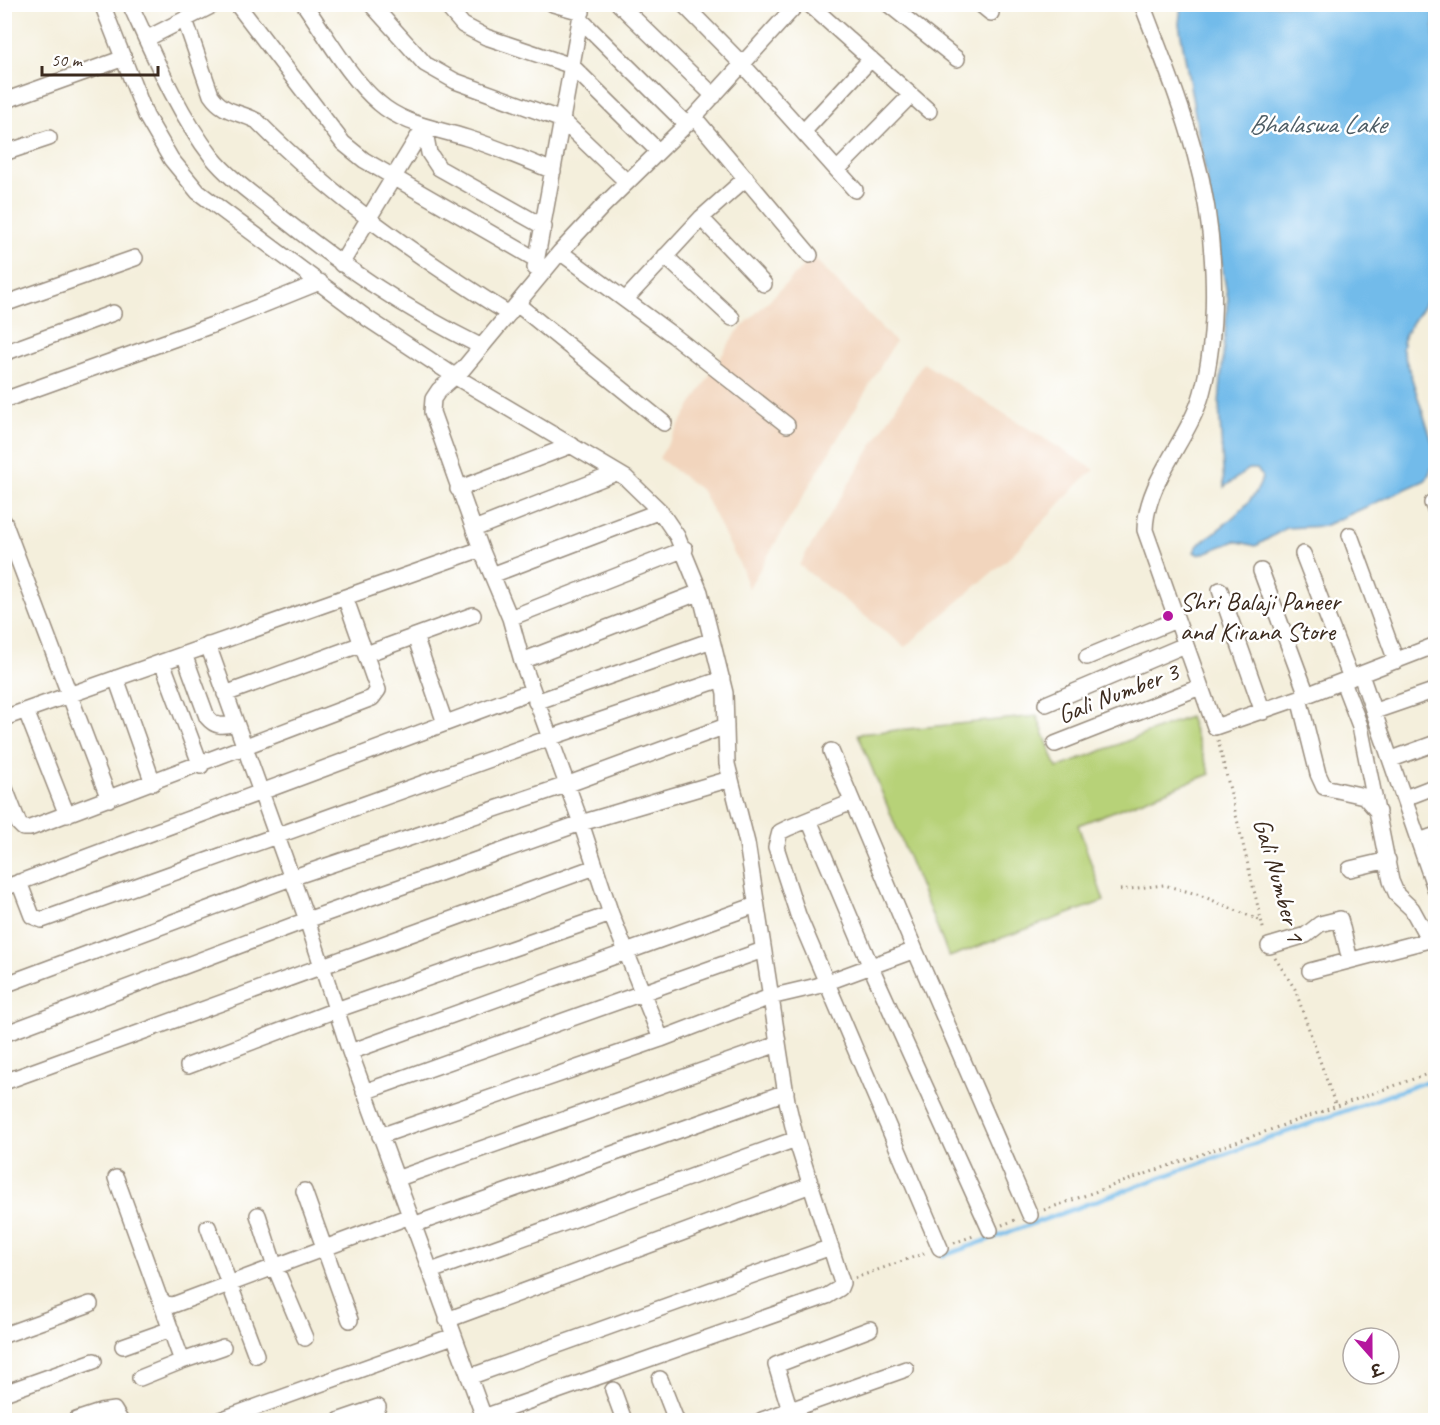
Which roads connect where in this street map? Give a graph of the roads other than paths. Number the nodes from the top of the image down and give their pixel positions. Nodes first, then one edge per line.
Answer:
1 (102, 4) edge
2 (130, 4) edge
3 (215, 4) edge
4 (237, 4) edge
5 (304, 4) edge
6 (371, 4) edge
7 (445, 4) edge
8 (553, 4) edge
9 (619, 4) edge
10 (683, 4) edge
11 (797, 4) edge
12 (809, 4) edge
13 (888, 4) edge
14 (1142, 4) edge
15 (582, 12) edge
16 (185, 20) junction
17 (146, 39) junction
18 (124, 58) junction
19 (871, 59) junction
20 (957, 59) dead end
21 (742, 64) junction
22 (572, 66) junction
23 (911, 95) junction
24 (714, 96) junction
25 (4, 101) edge
26 (929, 111) dead end
27 (562, 120) junction
28 (690, 120) junction
29 (424, 127) junction
30 (803, 132) junction
31 (49, 138) dead end
32 (658, 151) junction
33 (4, 153) edge
34 (837, 170) junction
35 (553, 171) junction
36 (394, 178) junction
37 (746, 178) junction
38 (627, 182) junction
39 (855, 190) dead end
40 (701, 218) junction
41 (369, 221) junction
42 (543, 227) junction
43 (560, 252) junction
44 (810, 255) dead end
45 (665, 256) junction
46 (135, 258) dead end
47 (537, 260) junction
48 (341, 264) junction
49 (320, 282) junction
50 (764, 284) dead end
51 (531, 286) junction
52 (626, 299) junction
53 (4, 304) edge
54 (513, 309) junction
55 (113, 313) dead end
56 (732, 318) dead end
57 (4, 353) edge
58 (468, 362) junction
59 (4, 400) edge
60 (664, 423) dead end
61 (786, 425) dead end
62 (572, 445) junction
63 (616, 473) junction
64 (458, 489) junction
65 (660, 511) junction
66 (4, 522) edge
67 (474, 529) junction
68 (1350, 535) dead end
69 (8, 541) edge
70 (482, 549) junction
71 (684, 549) junction
72 (1303, 554) dead end
73 (1262, 571) dead end
74 (492, 575) junction
75 (1220, 590) dead end
76 (700, 592) junction
77 (345, 597) junction
78 (473, 615) dead end
79 (510, 618) junction
80 (1176, 620) junction
81 (415, 636) junction
82 (712, 640) junction
83 (208, 645) junction
84 (1185, 645) junction
85 (1436, 645) edge
86 (364, 649) junction
87 (184, 654) junction
88 (1087, 657) dead end
89 (522, 661) junction
90 (1396, 661) junction
91 (162, 662) junction
92 (117, 678) junction
93 (1352, 678) junction
94 (722, 679) junction
95 (1200, 687) junction
96 (1436, 690) edge
97 (225, 694) junction
98 (70, 695) junction
99 (534, 697) junction
100 (1303, 697) junction
101 (1046, 704) dead end
102 (26, 711) junction
103 (1375, 711) junction
104 (1263, 712) junction
105 (4, 718) edge
106 (236, 723) junction
107 (445, 723) junction
108 (726, 726) junction
109 (549, 738) junction
110 (1436, 743) edge
111 (1054, 744) dead end
112 (244, 748) junction
113 (831, 751) dead end
114 (1392, 759) junction
115 (201, 766) junction
116 (730, 779) junction
117 (153, 783) junction
118 (566, 785) junction
119 (4, 786) edge
120 (1436, 786) edge
121 (260, 791) junction
122 (1405, 798) junction
123 (109, 799) junction
124 (852, 802) junction
125 (1379, 813) junction
126 (67, 815) junction
127 (809, 820) junction
128 (581, 823) junction
129 (1436, 835) edge
130 (276, 836) junction
131 (1419, 841) junction
132 (1388, 861) junction
133 (595, 867) junction
134 (1350, 869) dead end
135 (291, 878) junction
136 (12, 885) edge
137 (1435, 887) edge
138 (756, 906) junction
139 (611, 914) junction
140 (307, 920) junction
141 (1432, 940) edge
142 (1269, 946) road end
143 (763, 950) junction
144 (915, 950) junction
145 (625, 951) junction
146 (1348, 952) dead end
147 (322, 967) junction
148 (871, 967) junction
149 (1310, 971) dead end
150 (827, 982) junction
151 (4, 985) edge
152 (643, 994) junction
153 (774, 996) junction
154 (336, 1010) junction
155 (4, 1034) edge
156 (661, 1039) junction
157 (778, 1044) junction
158 (350, 1052) junction
159 (188, 1066) dead end
160 (4, 1082) edge
161 (364, 1092) junction
162 (786, 1092) junction
163 (380, 1137) junction
164 (796, 1139) junction
165 (116, 1178) dead end
166 (396, 1179) junction
167 (811, 1185) junction
168 (304, 1191) dead end
169 (258, 1215) dead end
170 (1030, 1215) road end
171 (412, 1221) junction
172 (208, 1227) dead end
173 (990, 1230) road end
174 (831, 1246) junction
175 (325, 1248) junction
176 (940, 1248) road end
177 (275, 1267) junction
178 (431, 1271) junction
179 (229, 1284) junction
180 (159, 1298) junction
181 (90, 1304) dead end
182 (350, 1320) dead end
183 (447, 1320) junction
184 (171, 1329) junction
185 (870, 1329) dead end
186 (4, 1335) edge
187 (453, 1336) junction
188 (305, 1338) dead end
189 (123, 1346) dead end
190 (223, 1347) dead end
191 (256, 1355) dead end
192 (94, 1361) dead end
193 (182, 1361) junction
194 (906, 1369) dead end
195 (469, 1377) junction
196 (140, 1378) dead end
197 (660, 1379) dead end
198 (613, 1390) dead end
199 (4, 1393) edge
200 (378, 1407) dead end
201 (791, 1416) edge
202 (481, 1419) edge
203 (76, 1420) edge
204 (120, 1420) edge
205 (220, 1420) edge
206 (340, 1420) edge
207 (624, 1420) edge
208 (676, 1420) edge
209 (762, 1420) edge

1 - 18 street
2 - 17 street
3 - 16 street
4 - 36 street
5 - 29 street
6 - 27 street
7 - 22 street
8 - 15 street
9 - 24 street
10 - 21 street
11 - 21 street
12 - 19 street
13 - 20 street
14 - 80 street
15 - 22 street
15 - 28 street
16 - 17 street
16 - 41 street
17 - 48 street
18 - 25 street
18 - 49 street
19 - 23 street
19 - 30 street
21 - 24 street
21 - 30 street
22 - 27 street
22 - 32 street
23 - 26 street
23 - 34 street
24 - 28 street
27 - 35 street
27 - 38 street
28 - 32 street
28 - 37 street
29 - 35 street
29 - 36 street
29 - 42 street
30 - 34 street
31 - 33 street
32 - 38 street
34 - 39 street
35 - 42 street
36 - 41 street
36 - 47 street
37 - 40 street
37 - 44 street
38 - 43 street
40 - 45 street
40 - 50 street
41 - 48 street
41 - 54 street
42 - 47 street
43 - 51 street
43 - 52 street
45 - 52 street
45 - 56 street
46 - 53 street
47 - 51 street
48 - 58 street
49 - 58 street
49 - 59 street
51 - 54 street
52 - 61 street
54 - 58 street
54 - 60 street
55 - 57 street
58 - 62 street
58 - 64 street
62 - 63 street
62 - 64 street
63 - 65 street
63 - 67 street
64 - 67 street
65 - 71 street
65 - 74 street
66 - 69 street
67 - 70 street
68 - 90 street
69 - 98 street
70 - 74 street
70 - 77 street
71 - 76 street
71 - 79 street
72 - 93 street
73 - 100 street
74 - 79 street
75 - 104 street
76 - 82 street
76 - 89 street
77 - 83 street
77 - 86 street
78 - 81 street
79 - 89 street
80 - 84 street
80 - 88 street
81 - 86 street
81 - 107 street
82 - 94 street
82 - 99 street
83 - 87 street
83 - 97 street
84 - 95 street
84 - 101 street
85 - 90 street
86 - 97 street
86 - 112 street
87 - 91 street
87 - 106 street
89 - 99 street
90 - 93 street
91 - 92 street
91 - 115 street
92 - 98 street
92 - 117 street
93 - 100 street
93 - 103 street
93 - 125 street
94 - 108 street
94 - 109 street
95 - 104 street
95 - 111 street, Gali Number 3
96 - 103 street
97 - 106 street
98 - 102 street
98 - 123 street
99 - 107 street
99 - 109 street
100 - 104 street
100 - 125 street
102 - 105 street
102 - 126 street
103 - 114 street
106 - 112 street
107 - 121 street
108 - 116 street
108 - 118 street
109 - 118 street
109 - 130 street
110 - 114 street
112 - 115 street
112 - 121 street
113 - 124 street
114 - 122 street
115 - 117 street
116 - 128 street
116 - 138 street
117 - 123 street
118 - 128 street
118 - 135 street
119 - 126 street
120 - 122 street
121 - 130 street
121 - 136 street
122 - 131 street
123 - 126 street
124 - 127 street
124 - 144 street
125 - 132 street
127 - 148 street
127 - 150 street
128 - 133 street
128 - 140 street
129 - 131 street
130 - 135 street
130 - 136 street
131 - 137 street
132 - 134 street
132 - 141 street
133 - 139 street
133 - 147 street
135 - 140 street
135 - 151 street
138 - 143 street
138 - 145 street
139 - 145 street
139 - 154 street
140 - 147 street
140 - 155 street
141 - 149 street
142 - 146 street
143 - 152 street
143 - 153 street
144 - 148 street
144 - 170 street
145 - 152 street
145 - 158 street
147 - 154 street
147 - 160 street
148 - 150 street
148 - 173 street
150 - 153 street
150 - 176 street
152 - 156 street
152 - 161 street
153 - 156 street
153 - 157 street
154 - 158 street
154 - 159 street
156 - 163 street
157 - 162 street
157 - 166 street
158 - 161 street
161 - 163 street
162 - 164 street
162 - 171 street
163 - 166 street
164 - 167 street
164 - 178 street
165 - 180 street
166 - 171 street
167 - 174 street
167 - 183 street
168 - 175 street
169 - 177 street
171 - 175 street
171 - 178 street
172 - 179 street
174 - 195 street
174 - 202 street
175 - 177 street
175 - 182 street
177 - 179 street
177 - 188 street
178 - 183 street
179 - 180 street
179 - 191 street
180 - 184 street
181 - 186 street
183 - 187 street
184 - 189 street
184 - 193 street
185 - 201 street
187 - 195 street
187 - 205 street
190 - 193 street
192 - 199 street
193 - 196 street
194 - 201 street
195 - 202 street
197 - 208 street
198 - 207 street
200 - 206 street
201 - 209 street
203 - 204 street

